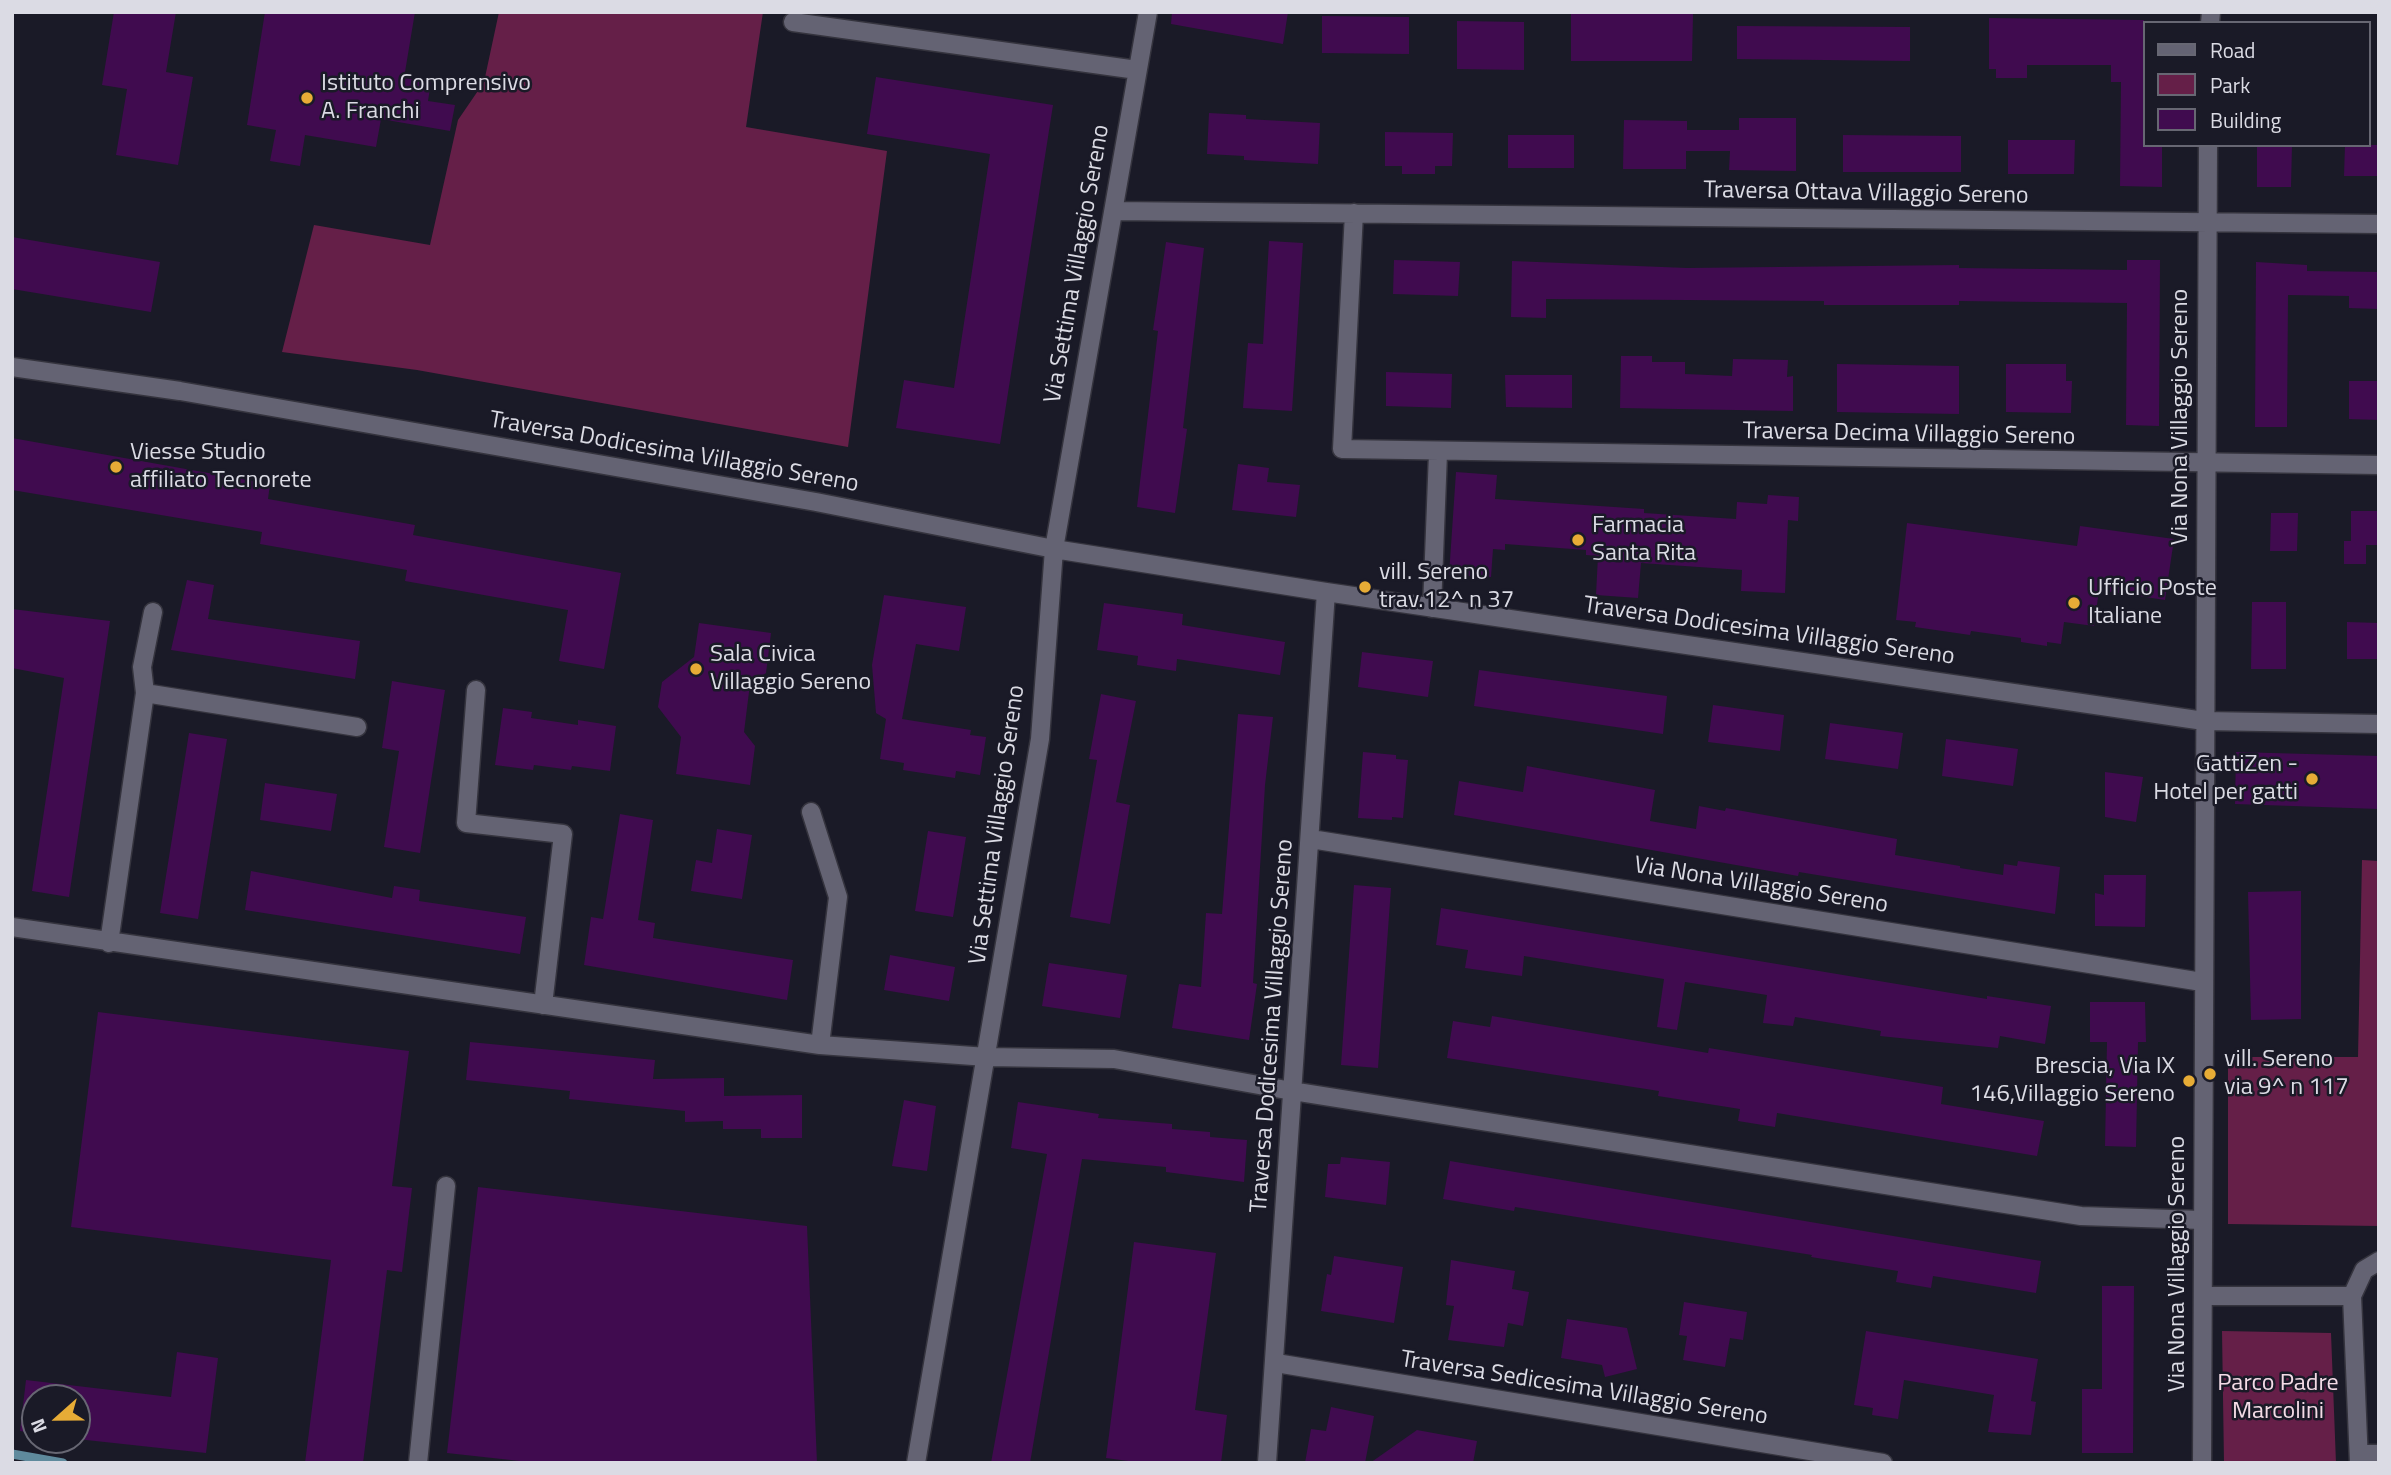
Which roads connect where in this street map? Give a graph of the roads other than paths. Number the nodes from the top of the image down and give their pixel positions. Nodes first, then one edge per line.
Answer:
1 (1148, 12) edge
2 (793, 22) dead end
3 (1137, 70) junction
4 (2208, 147) edge
5 (1113, 211) junction
6 (1354, 213) junction
7 (2206, 222) junction
8 (2379, 225) edge
9 (12, 367) edge
10 (1438, 453) junction
11 (2205, 464) junction
12 (2379, 465) edge
13 (1054, 549) junction
14 (1326, 592) junction
15 (1432, 608) junction
16 (153, 612) dead end
17 (476, 690) dead end
18 (145, 692) junction
19 (2204, 721) junction
20 (2379, 724) edge
21 (357, 727) dead end
22 (811, 811) dead end
23 (1311, 839) junction
24 (12, 927) edge
25 (109, 943) junction
26 (2202, 982) junction
27 (543, 1005) junction
28 (820, 1045) junction
29 (987, 1057) junction
30 (1292, 1091) junction
31 (446, 1186) dead end
32 (2202, 1220) junction
33 (2379, 1261) edge
34 (2203, 1296) junction
35 (2352, 1296) junction
36 (1276, 1363) junction
37 (2379, 1454) edge
38 (2359, 1459) edge
39 (418, 1463) edge
40 (916, 1463) edge
41 (1268, 1463) edge
42 (1883, 1463) edge
43 (2202, 1463) edge

1 - 3 street, Via Settima Villaggio Sereno
2 - 3 street
3 - 5 street, Via Settima Villaggio Sereno
4 - 7 street, Via Nona Villaggio Sereno
5 - 6 street, Traversa Ottava Villaggio Sereno
5 - 13 street, Via Settima Villaggio Sereno
6 - 7 street, Traversa Ottava Villaggio Sereno
6 - 10 street, Traversa Decima Villaggio Sereno
7 - 8 street, Traversa Ottava Villaggio Sereno
7 - 11 street, Via Nona Villaggio Sereno
9 - 13 street, Traversa Dodicesima Villaggio Sereno
10 - 11 street, Traversa Decima Villaggio Sereno
10 - 15 street
11 - 12 street, Traversa Decima Villaggio Sereno
11 - 19 street, Via Nona Villaggio Sereno
13 - 14 street, Traversa Dodicesima Villaggio Sereno
13 - 29 street, Via Settima Villaggio Sereno
14 - 15 street, Traversa Dodicesima Villaggio Sereno
14 - 23 street, Traversa Dodicesima Villaggio Sereno
15 - 19 street, Traversa Dodicesima Villaggio Sereno
16 - 18 street
17 - 27 street
18 - 21 street
18 - 25 street
19 - 20 street, Traversa Dodicesima Villaggio Sereno
19 - 26 street, Via Nona Villaggio Sereno
22 - 28 street
23 - 26 street, Via Nona Villaggio Sereno
23 - 30 street, Traversa Dodicesima Villaggio Sereno
24 - 25 street
25 - 27 street
26 - 32 street, Via Nona Villaggio Sereno
27 - 28 street
28 - 29 street
29 - 30 street
29 - 40 street, Via Settima Villaggio Sereno
30 - 32 street
30 - 36 street, Traversa Dodicesima Villaggio Sereno
31 - 39 street
32 - 34 street, Via Nona Villaggio Sereno
33 - 35 street
34 - 35 street
34 - 43 street, Via Nona Villaggio Sereno
35 - 38 street
36 - 41 street, Traversa Dodicesima Villaggio Sereno
36 - 42 street, Traversa Sedicesima Villaggio Sereno
37 - 38 street

